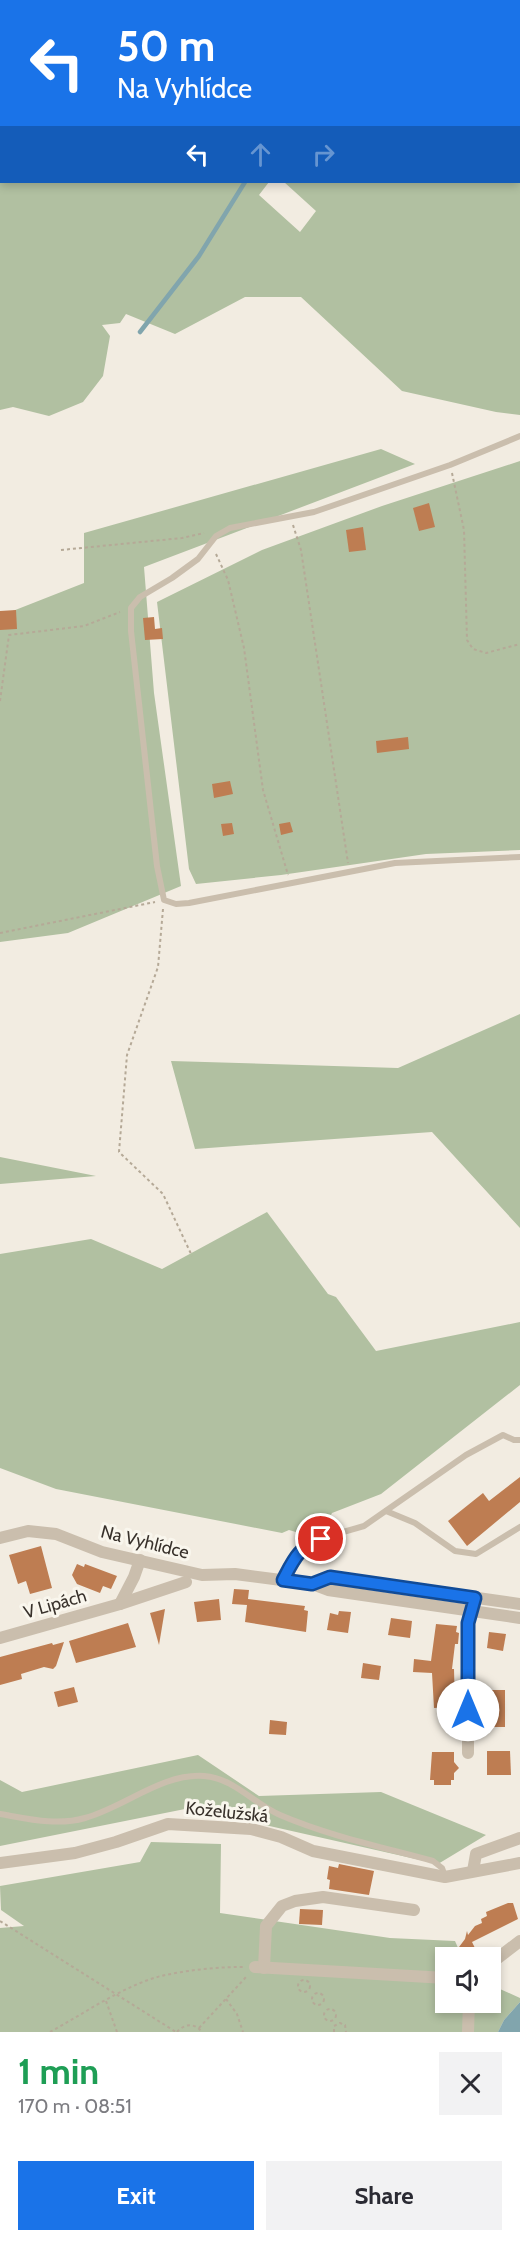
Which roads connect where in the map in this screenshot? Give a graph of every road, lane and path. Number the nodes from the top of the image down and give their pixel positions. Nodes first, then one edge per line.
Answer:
1 (520, 436) edge
2 (450, 465) junction
3 (291, 517) junction
4 (225, 531) junction
5 (209, 545) junction
6 (61, 550) dead end
7 (131, 608) junction
8 (520, 644) edge
9 (0, 701) edge
10 (520, 857) edge
11 (349, 872) junction
12 (290, 883) junction
13 (164, 900) junction
14 (0, 933) edge
15 (192, 1256) dead end
16 (520, 1440) edge
17 (386, 1511) junction
18 (520, 1527) edge
19 (336, 1534) joint
20 (0, 1538) edge
21 (140, 1560) junction
22 (283, 1580) junction
23 (186, 1582) dead end
24 (312, 1584) junction
25 (475, 1598) junction
26 (120, 1604) junction
27 (520, 1604) edge
28 (471, 1612) junction
29 (520, 1618) edge
30 (0, 1638) edge
31 (468, 1754) dead end
32 (0, 1814) edge
33 (520, 1838) edge
34 (0, 1863) edge
35 (520, 1863) edge
36 (473, 1871) junction
37 (445, 1877) junction
38 (414, 1910) dead end
39 (0, 1921) edge
40 (520, 1941) edge
41 (501, 1956) edge
42 (260, 1967) junction
43 (435, 1977) edge
44 (309, 1990) junction
45 (118, 1994) junction
46 (314, 1995) junction
47 (226, 1999) junction
48 (106, 2001) junction
49 (322, 2004) junction
50 (327, 2009) junction
51 (469, 2013) edge
52 (334, 2020) junction
53 (337, 2024) junction
54 (199, 2028) junction
55 (50, 2032) edge
56 (117, 2032) edge
57 (177, 2032) edge
58 (202, 2032) edge
59 (243, 2032) edge
60 (334, 2032) edge
61 (346, 2032) edge
62 (468, 2032) edge

1 - 2 lane
2 - 3 lane
2 - 8 path
3 - 4 lane
3 - 11 path
4 - 5 lane
4 - 6 path
5 - 7 lane
5 - 12 path
7 - 9 path
7 - 13 lane
10 - 11 lane
11 - 12 lane
12 - 13 lane
13 - 14 path
13 - 15 path
16 - 17 lane
17 - 18 lane
17 - 19 lane
19 - 22 street
20 - 21 street, Na Vyhlídce
21 - 22 street, Na Vyhlídce
21 - 26 street
22 - 24 street, Na Vyhlídce
23 - 26 street, V Lipách
24 - 25 street, Na Vyhlídce
24 - 28 street, Na Vyhlídce
25 - 27 street, Na Vyhlídce
25 - 28 street
26 - 30 street, V Lipách
28 - 29 street, Na Vyhlídce
28 - 31 street
32 - 37 lane
33 - 36 street
34 - 37 street, Koželužská
35 - 36 street, Koželužská
36 - 37 street, Koželužská
38 - 42 street
39 - 45 path
40 - 41 street
42 - 43 street
42 - 45 path
42 - 47 path
44 - 44 path
44 - 46 path
45 - 48 path
45 - 57 path
46 - 49 path
46 - 49 path
47 - 54 path
47 - 59 path
48 - 55 path
48 - 56 path
49 - 50 path
50 - 52 path
50 - 52 path
51 - 62 street
52 - 53 path
53 - 60 path
53 - 61 path
54 - 57 path
54 - 58 path

